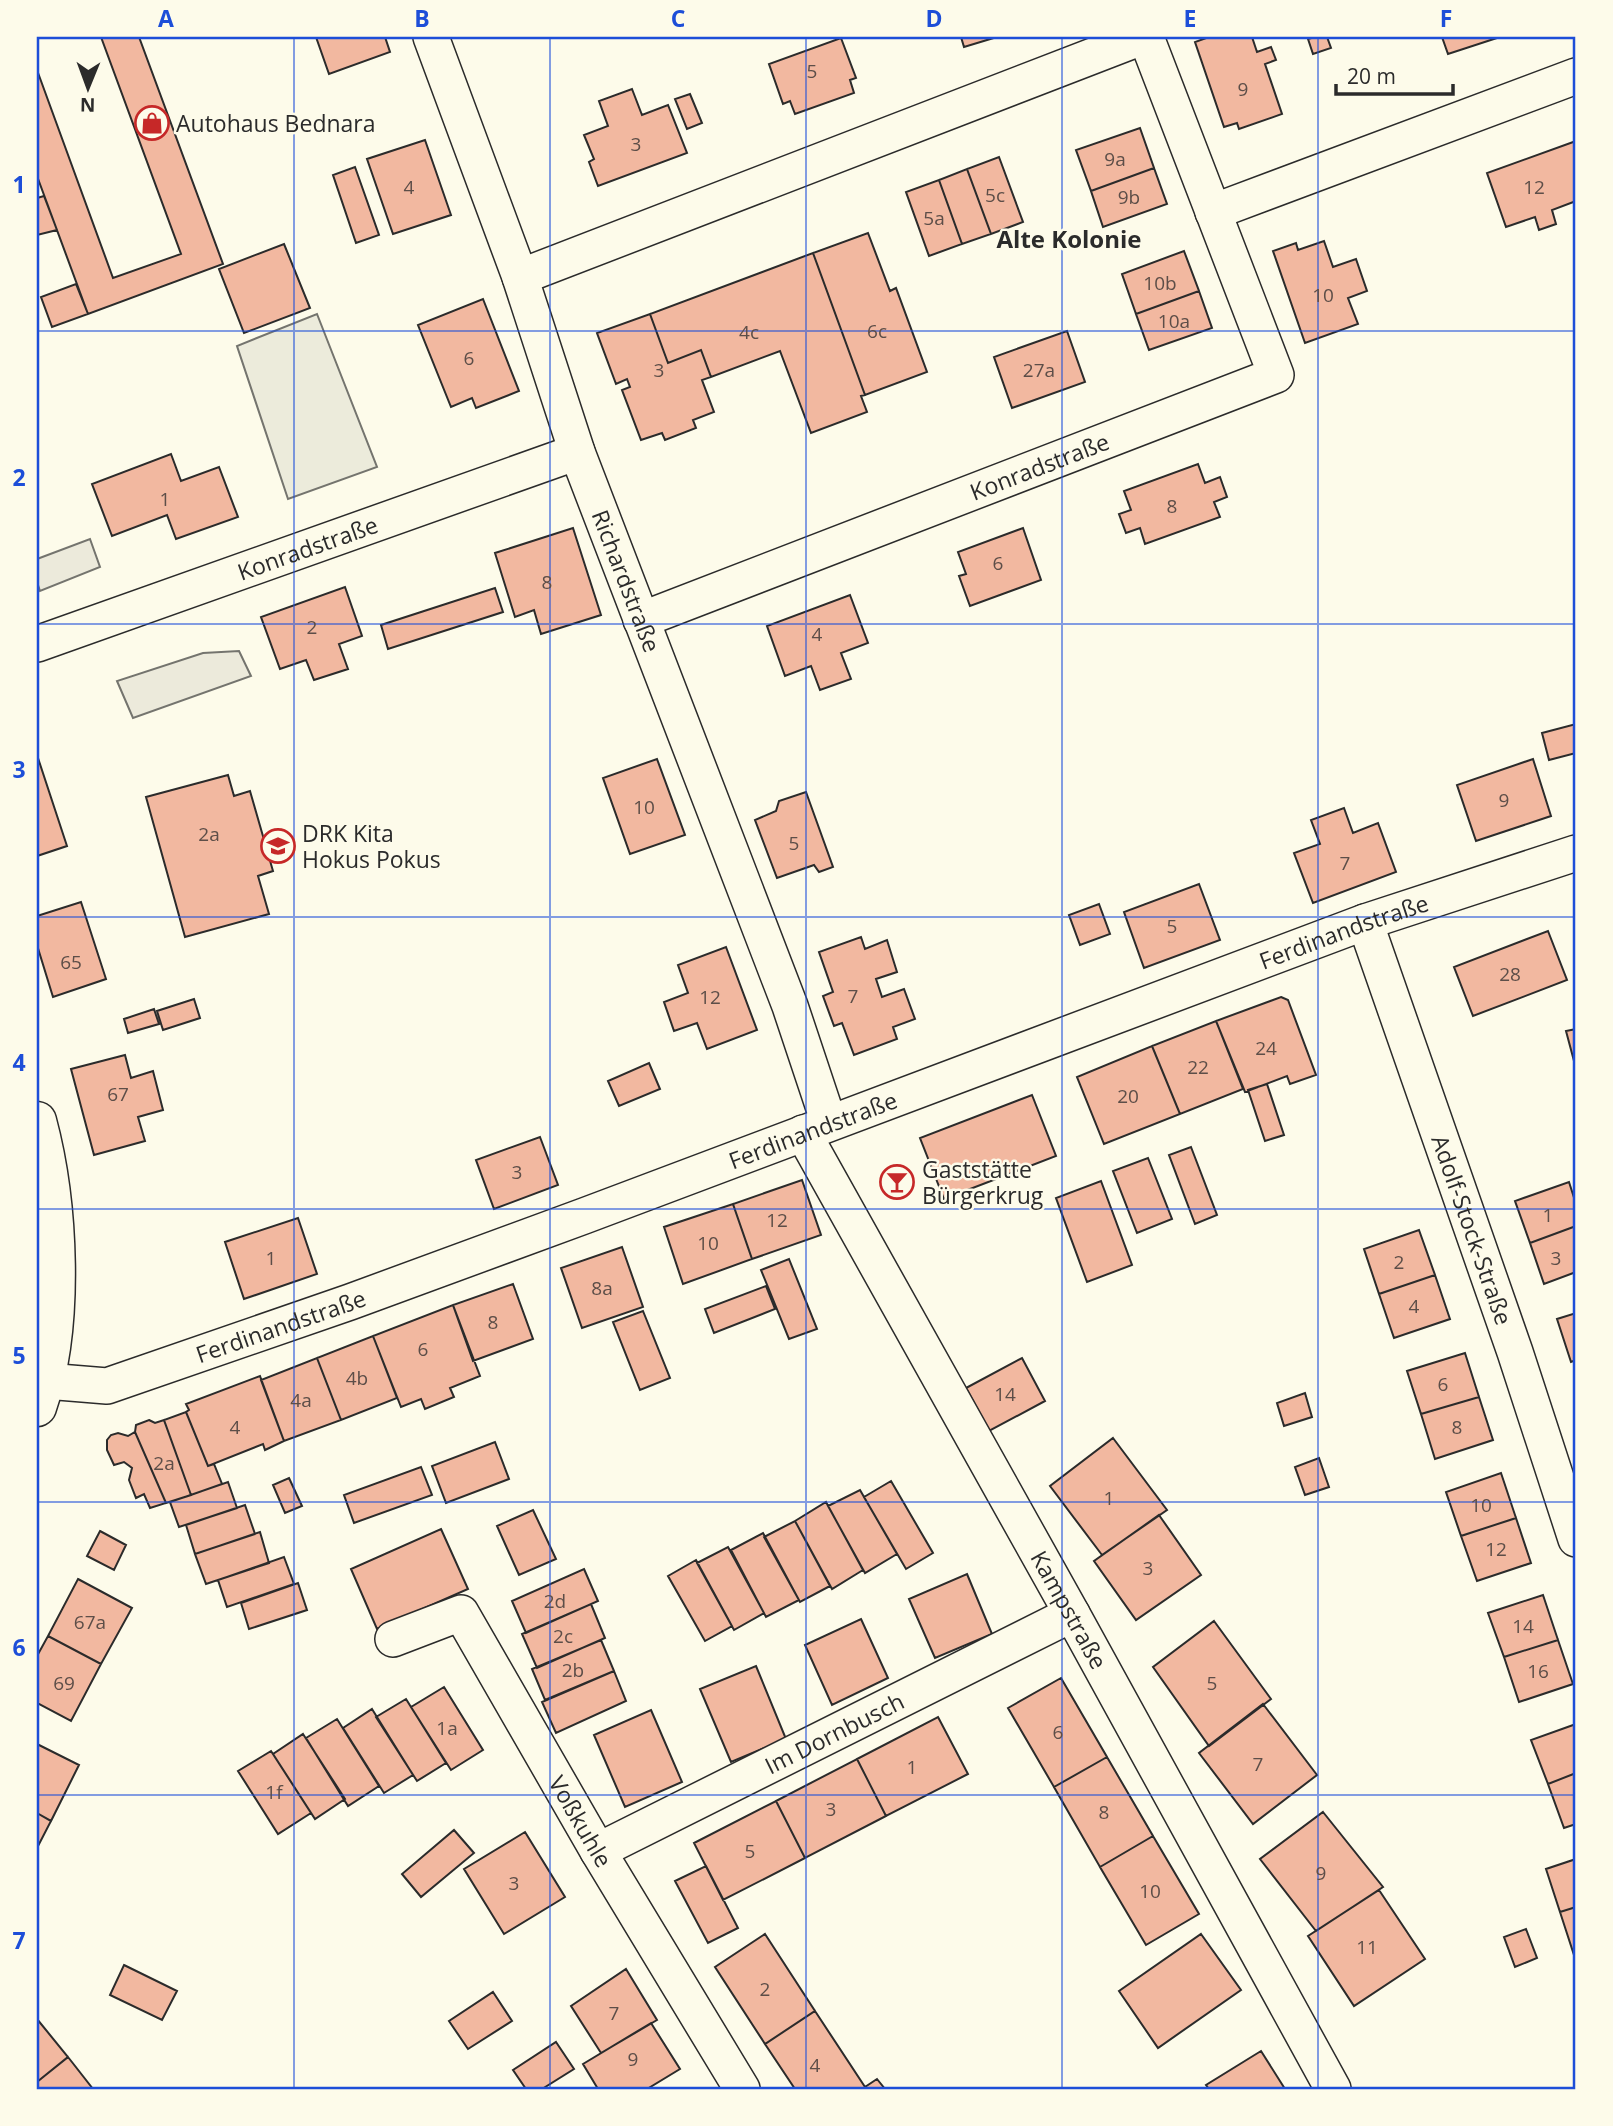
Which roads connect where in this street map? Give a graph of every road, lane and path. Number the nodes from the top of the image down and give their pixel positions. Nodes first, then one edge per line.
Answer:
1 (431, 37) edge
2 (1144, 37) edge
3 (1576, 76) edge
4 (1213, 212) junction
5 (520, 276) junction
6 (577, 452) junction
7 (640, 620) junction
8 (37, 644) edge
9 (1576, 853) edge
10 (1365, 922) junction
11 (37, 1121) edge
12 (816, 1128) junction
13 (41, 1394) edge
14 (1576, 1539) edge
15 (1072, 1614) junction
16 (393, 1639) dead end
17 (598, 1852) junction
18 (742, 2089) edge
19 (1333, 2089) edge

1 - 5 street, Richardstraße
2 - 4 street, Konradstraße
2 - 5 street, Konradstraße
3 - 4 street
4 - 7 street, Konradstraße
5 - 6 street, Richardstraße
6 - 7 street, Richardstraße
6 - 8 street, Konradstraße
7 - 12 street, Richardstraße
9 - 10 street, Ferdinandstraße
10 - 12 street, Ferdinandstraße
10 - 14 street, Adolf-Stock-Straße
11 - 13 main road
12 - 13 street, Ferdinandstraße
12 - 15 street, Kampstraße
15 - 17 street, Im Dornbusch
15 - 19 street, Kampstraße
16 - 17 street, Voßkuhle
17 - 18 street, Voßkuhle

